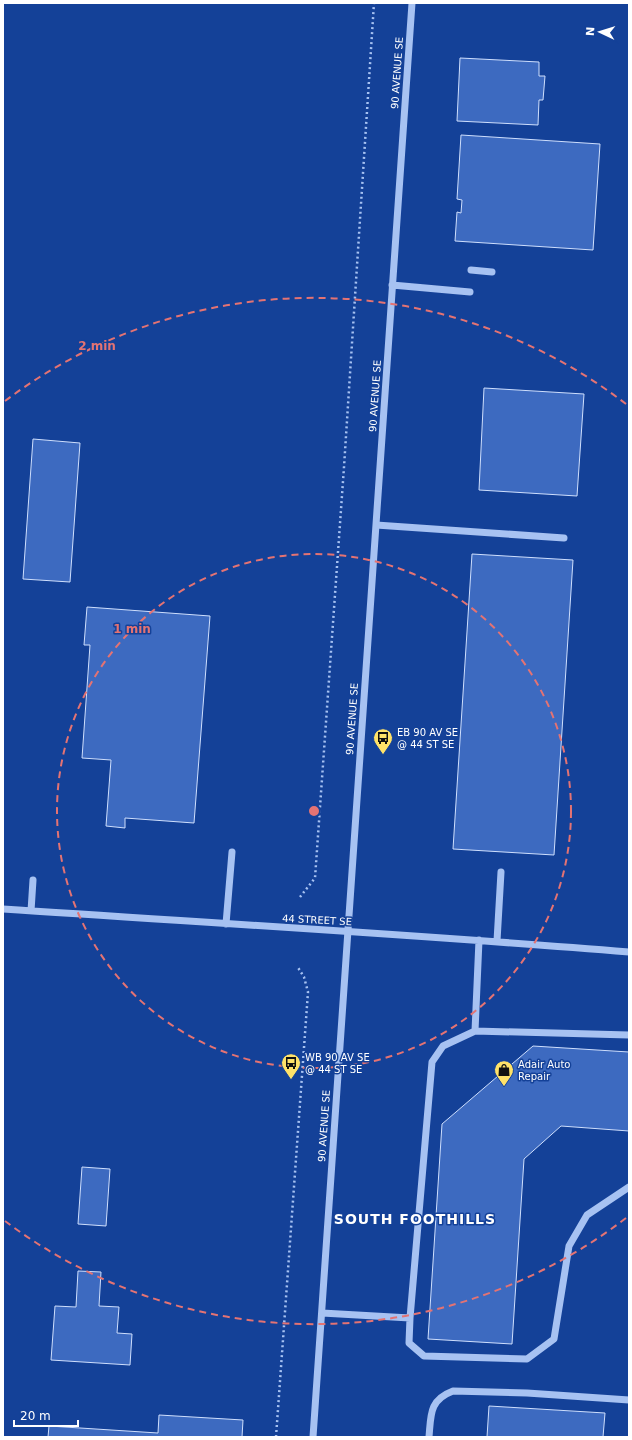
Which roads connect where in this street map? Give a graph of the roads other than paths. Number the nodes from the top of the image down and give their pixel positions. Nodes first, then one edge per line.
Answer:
1 (412, 3) edge
2 (471, 270) dead end
3 (492, 272) dead end
4 (392, 285) junction
5 (470, 292) dead end
6 (376, 525) junction
7 (564, 538) dead end
8 (232, 852) dead end
9 (501, 872) dead end
10 (33, 880) dead end
11 (3, 909) edge
12 (31, 910) junction
13 (226, 924) junction
14 (348, 932) junction
15 (479, 940) junction
16 (497, 941) junction
17 (629, 952) edge
18 (475, 1031) junction
19 (629, 1036) edge
20 (629, 1187) edge
21 (322, 1312) junction
22 (410, 1318) junction
23 (629, 1400) edge
24 (313, 1437) edge
25 (429, 1437) edge

1 - 4 street, 90 AVENUE SE
2 - 3 street
4 - 5 street
4 - 6 street, 90 AVENUE SE
6 - 7 street
6 - 14 street, 90 AVENUE SE
8 - 13 street
9 - 16 street
10 - 12 street
11 - 12 street, 44 STREET SE
12 - 13 street, 44 STREET SE
13 - 14 street, 44 STREET SE
14 - 15 street, 44 STREET SE
14 - 21 street, 90 AVENUE SE
15 - 16 street, 44 STREET SE
15 - 18 street
16 - 17 street, 44 STREET SE
18 - 19 street
18 - 22 street
20 - 22 street
21 - 22 street
21 - 24 street, 90 AVENUE SE
23 - 25 street

